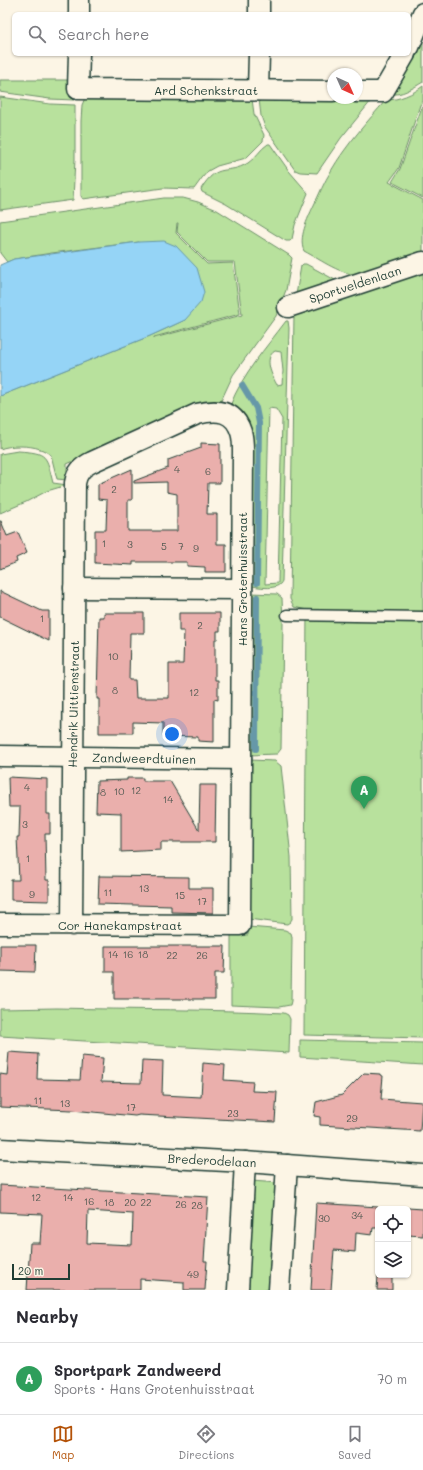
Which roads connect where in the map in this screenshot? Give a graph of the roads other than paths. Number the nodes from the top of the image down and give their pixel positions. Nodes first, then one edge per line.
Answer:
1 (79, 0) edge
2 (259, 0) edge
3 (79, 12) edge
4 (259, 12) edge
5 (423, 12) edge
6 (411, 42) edge
7 (79, 56) edge
8 (258, 56) edge
9 (404, 56) edge
10 (258, 90) junction
11 (327, 91) edge
12 (363, 92) edge
13 (423, 262) edge
14 (288, 307) dead end
15 (75, 483) joint
16 (74, 588) junction
17 (242, 590) junction
18 (287, 615) dead end
19 (423, 616) edge
20 (0, 756) edge
21 (72, 757) junction
22 (241, 759) junction
23 (0, 924) edge
24 (72, 925) junction
25 (240, 926) joint
26 (0, 1148) edge
27 (245, 1162) junction
28 (287, 1165) junction
29 (423, 1175) edge
30 (238, 1290) edge
31 (279, 1290) edge

1 - 3 street
2 - 4 street
5 - 6 street
7 - 10 street, Ard Schenkstraat
8 - 10 street
9 - 12 street
10 - 11 street, Ard Schenkstraat
13 - 14 street, Sportveldenlaan
15 - 16 street, Hendrik Uittienstraat
15 - 17 street, Hans Grotenhuisstraat
16 - 17 street
16 - 21 street, Hendrik Uittienstraat
17 - 22 street, Hans Grotenhuisstraat
18 - 19 lane
20 - 21 street, Zandweerdtuinen
21 - 22 street, Zandweerdtuinen
21 - 24 street, Hendrik Uittienstraat
22 - 25 street, Hans Grotenhuisstraat
23 - 24 street, Cor Hanekampstraat
24 - 25 street, Cor Hanekampstraat
26 - 27 street, Brederodelaan
27 - 28 street, Brederodelaan
27 - 30 street
28 - 29 street, Brederodelaan
28 - 31 street

